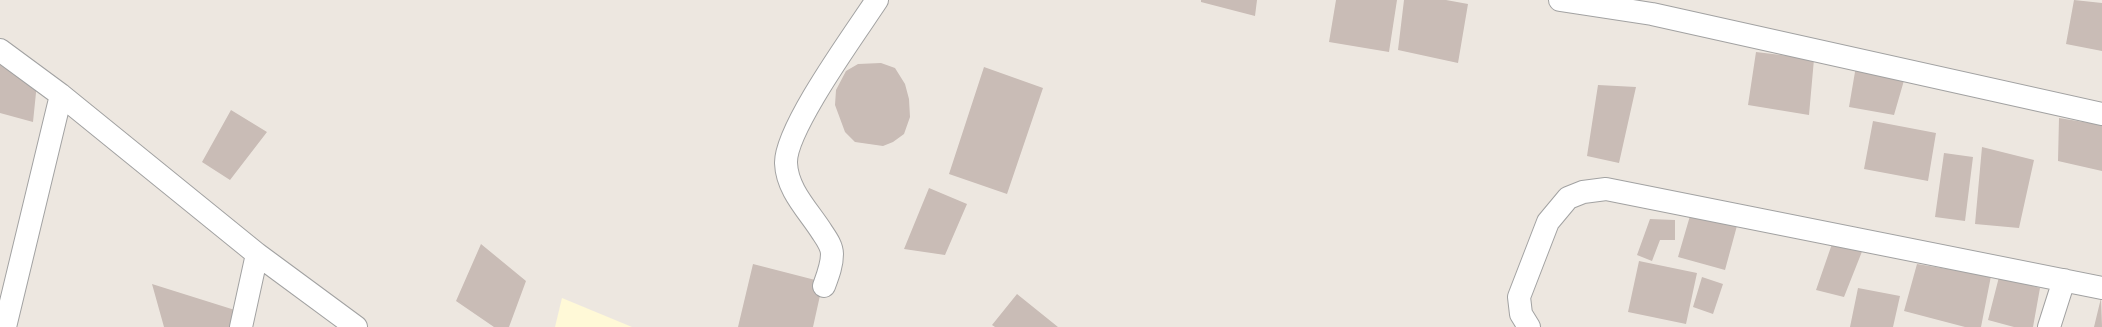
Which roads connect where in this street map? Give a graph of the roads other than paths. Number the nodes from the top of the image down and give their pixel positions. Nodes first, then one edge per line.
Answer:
1 (877, 0) edge
2 (1560, 0) edge
3 (0, 50) edge
4 (61, 95) junction
5 (2102, 114) edge
6 (257, 254) junction
7 (2064, 280) junction
8 (824, 286) dead end
9 (2102, 288) edge
10 (5, 327) edge
11 (241, 327) edge
12 (356, 327) edge
13 (1529, 327) edge
14 (2049, 327) edge

1 - 8 street
2 - 5 street
3 - 4 street
4 - 6 street
4 - 10 street
6 - 11 street
6 - 12 street
7 - 9 street
7 - 13 street
7 - 14 street

